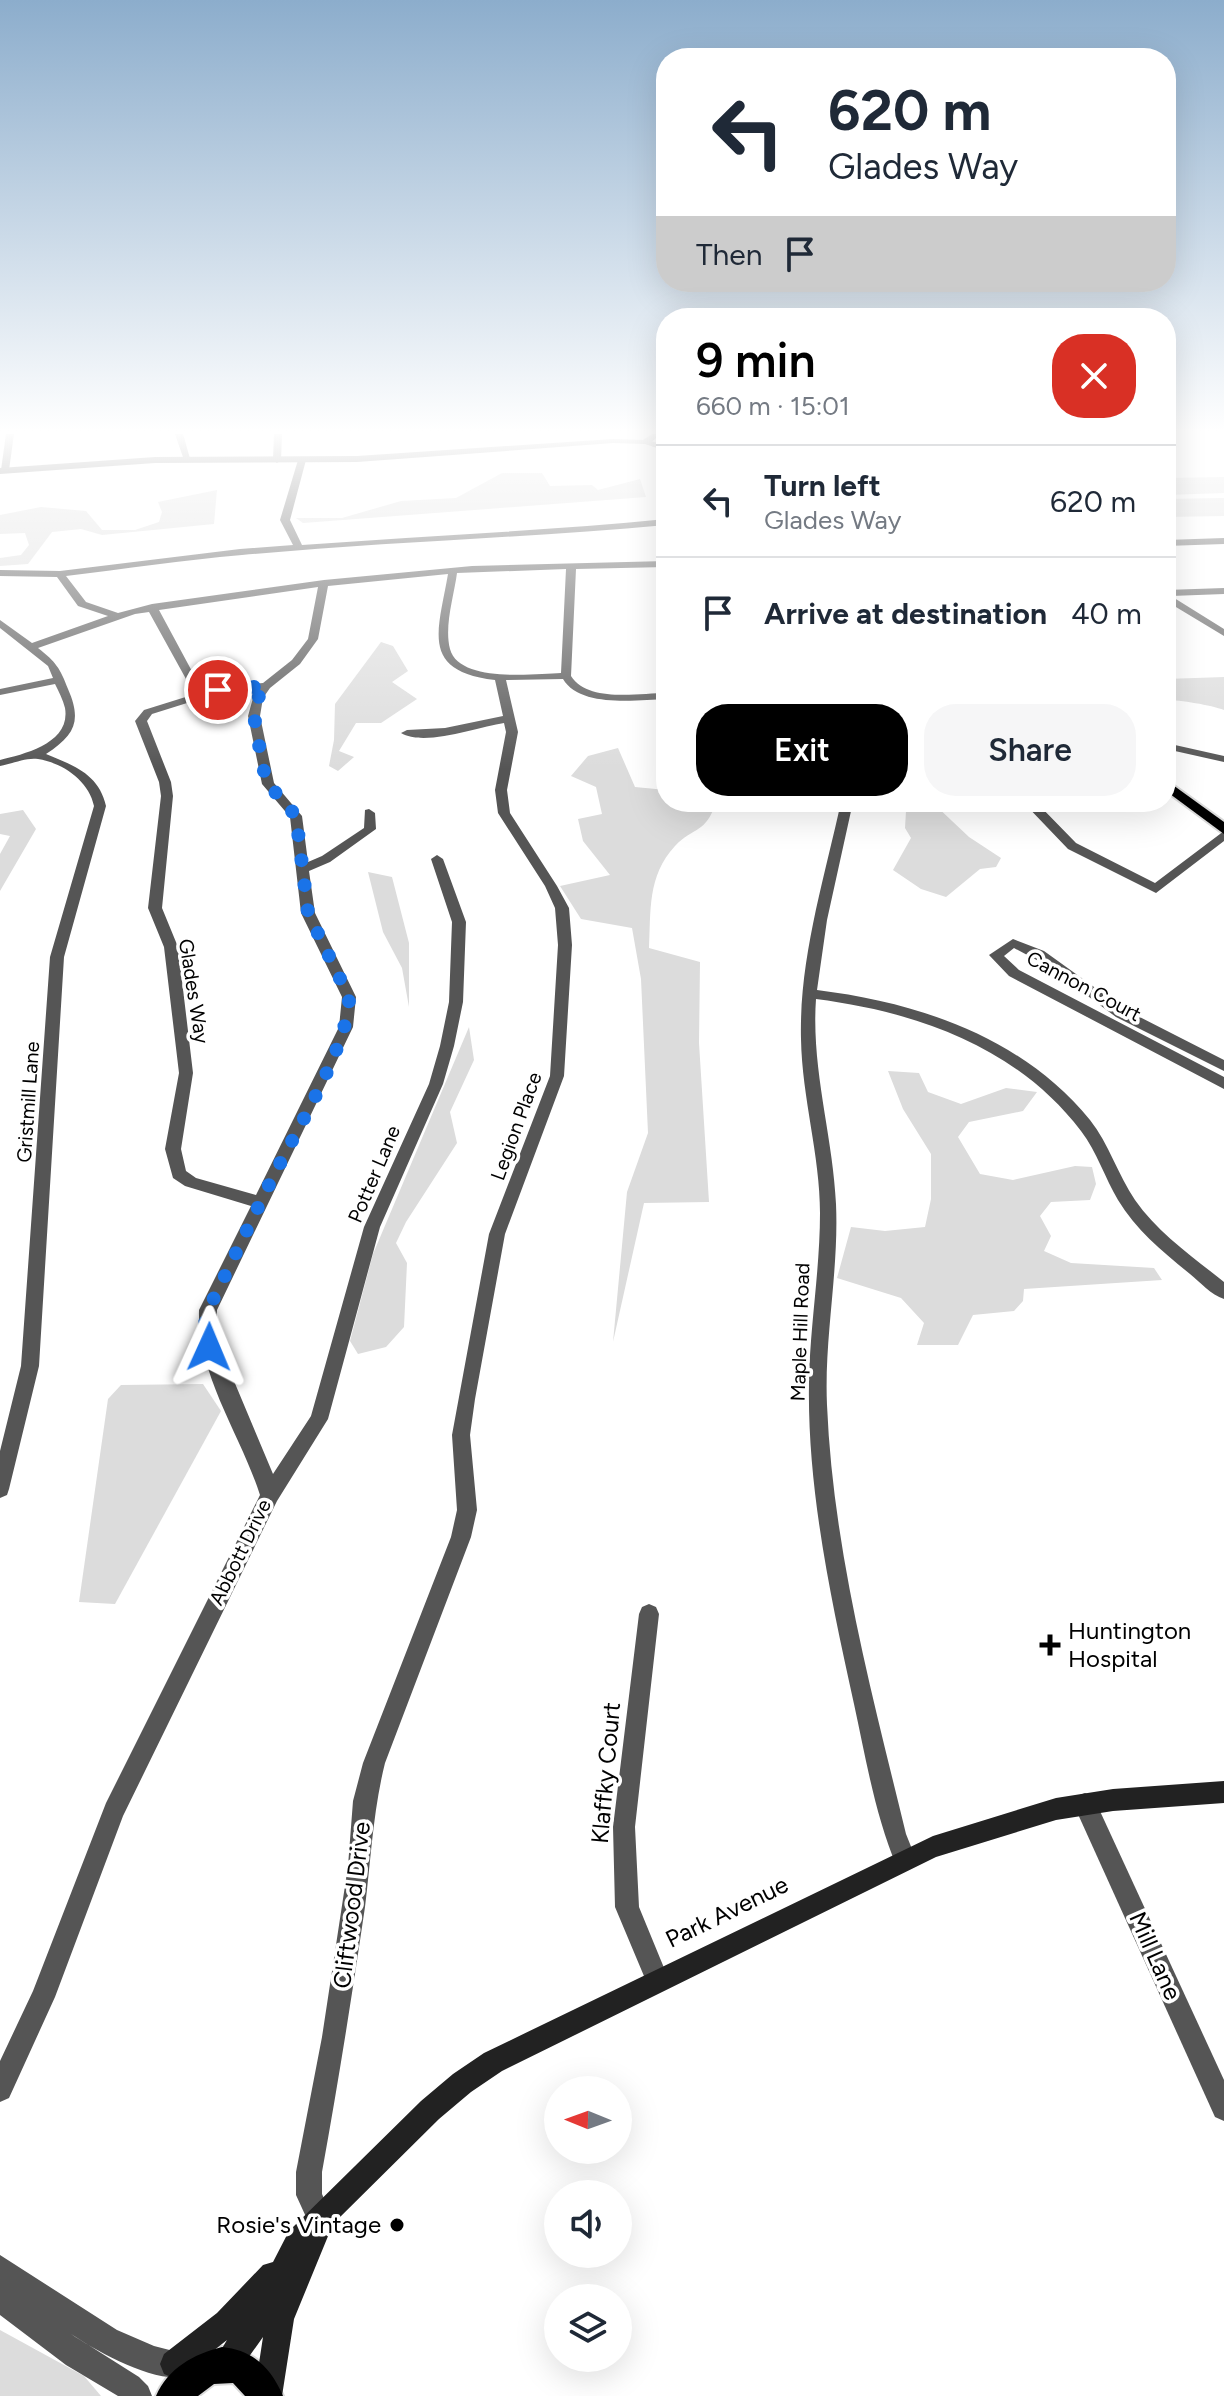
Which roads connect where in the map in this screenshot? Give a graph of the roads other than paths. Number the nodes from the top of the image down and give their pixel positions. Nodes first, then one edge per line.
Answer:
1 (316, 546) edge
2 (298, 547) joint
3 (656, 564) edge
4 (571, 566) junction
5 (453, 571) junction
6 (0, 573) edge
7 (60, 574) junction
8 (324, 583) junction
9 (1224, 591) edge
10 (1176, 594) edge
11 (1176, 602) edge
12 (152, 607) junction
13 (117, 616) junction
14 (0, 623) edge
15 (1224, 633) edge
16 (32, 647) junction
17 (566, 676) junction
18 (500, 678) junction
19 (58, 680) junction
20 (266, 686) junction
21 (218, 690) junction
22 (0, 692) edge
23 (656, 696) edge
24 (508, 719) junction
25 (407, 733) dead end
26 (1176, 748) edge
27 (37, 754) junction
28 (1224, 759) edge
29 (0, 763) edge
30 (1176, 792) edge
31 (845, 812) edge
32 (1039, 812) edge
33 (369, 813) dead end
34 (1224, 829) edge
35 (1224, 835) edge
36 (437, 859) dead end
37 (303, 869) junction
38 (811, 994) junction
39 (1157, 1039) junction
40 (1224, 1066) edge
41 (1224, 1084) edge
42 (260, 1203) junction
43 (1224, 1292) edge
44 (0, 1489) edge
45 (270, 1495) junction
46 (438, 1596) joint
47 (649, 1614) dead end
48 (1224, 1792) edge
49 (1085, 1804) junction
50 (905, 1859) junction
51 (657, 1980) junction
52 (0, 2089) edge
53 (1224, 2108) edge
54 (321, 2221) junction
55 (285, 2262) junction
56 (0, 2268) edge
57 (0, 2298) edge
58 (195, 2373) edge
59 (138, 2396) edge
60 (267, 2396) edge

1 - 2 street
2 - 7 street
3 - 4 street
4 - 5 street
4 - 17 street
5 - 8 street
5 - 18 street
6 - 7 street
7 - 13 street
8 - 12 street
8 - 20 street
9 - 10 street
11 - 15 street
12 - 13 street
12 - 21 street
13 - 16 street
14 - 16 street
16 - 19 street
17 - 18 street
17 - 23 street
18 - 24 street, Legion Place
19 - 22 street
19 - 27 street
20 - 21 street, Glades Way
20 - 37 street, Abbott Drive
21 - 42 street, Glades Way
24 - 25 street
24 - 46 street, Legion Place
26 - 28 street
27 - 29 street
27 - 44 street, Gristmill Lane
30 - 34 main road
31 - 38 street, Maple Hill Road
32 - 35 street
33 - 37 street
36 - 45 street, Potter Lane
37 - 42 street, Abbott Drive
38 - 43 street
38 - 50 street, Maple Hill Road
39 - 39 street, Cannon Court
39 - 40 street, Cannon Court
39 - 41 street, Cannon Court
42 - 45 street, Abbott Drive
45 - 52 street, Abbott Drive
46 - 54 street, Cliftwood Drive
47 - 51 street, Klaffky Court
48 - 49 main road, Park Avenue
49 - 50 main road, Park Avenue
49 - 53 street, Mill Lane
50 - 51 main road, Park Avenue
51 - 54 main road, Park Avenue
54 - 55 main road, Park Avenue
54 - 60 main road, Park Avenue
55 - 58 main road
55 - 58 main road, Park Avenue
56 - 58 street
57 - 59 street
58 - 60 main road

